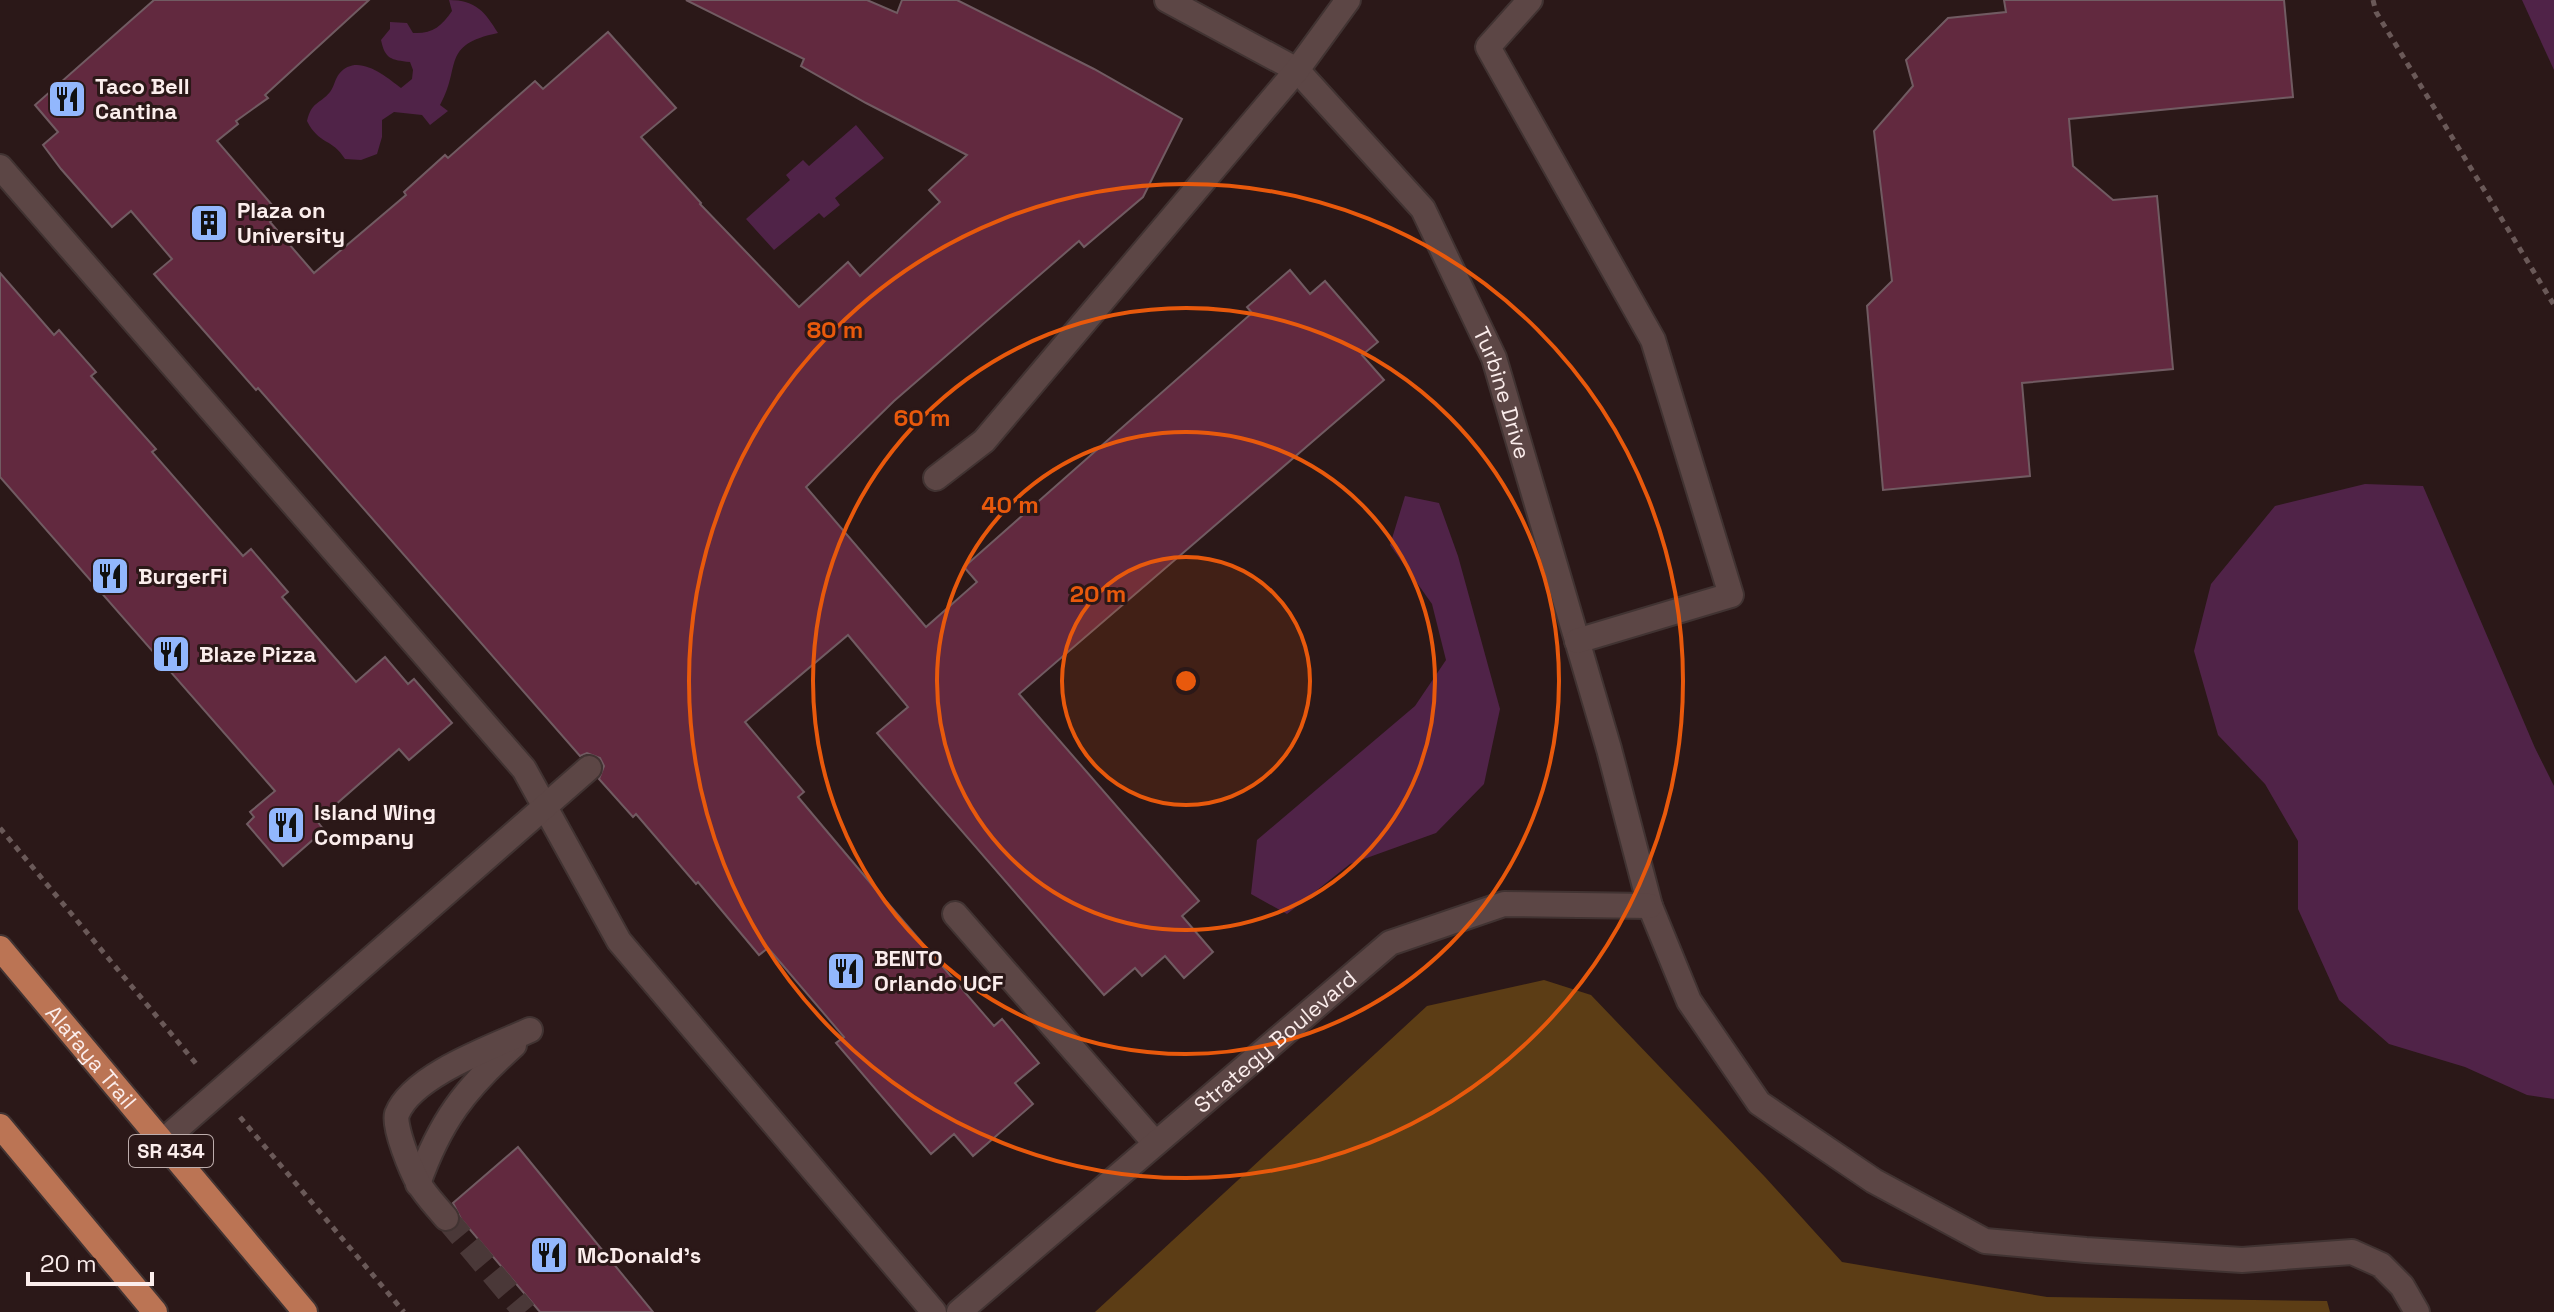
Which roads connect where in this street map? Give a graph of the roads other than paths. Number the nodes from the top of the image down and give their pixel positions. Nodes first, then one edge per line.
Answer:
1 (1167, 0) edge
2 (1348, 0) edge
3 (1530, 0) edge
4 (1297, 70) junction
5 (0, 167) edge
6 (936, 478) dead end
7 (1577, 641) junction
8 (589, 768) dead end
9 (544, 809) junction
10 (1650, 906) junction
11 (955, 914) dead end
12 (0, 948) edge
13 (0, 1126) edge
14 (163, 1141) junction
15 (1155, 1143) junction
16 (418, 1184) junction
17 (446, 1218) tunnel mouth
18 (155, 1312) edge
19 (305, 1312) edge
20 (934, 1312) edge
21 (959, 1312) edge
22 (2417, 1312) edge

1 - 4 street, Turbine Drive
2 - 4 street
3 - 7 street
4 - 6 street
4 - 7 street, Turbine Drive
5 - 9 street
7 - 10 street, Turbine Drive
8 - 9 street
9 - 14 street
9 - 20 street
10 - 15 street, Strategy Boulevard
10 - 22 street, Turbine Drive
11 - 15 street
12 - 14 main road, Alafaya Trail / SR 434
13 - 18 main road
14 - 19 main road, Alafaya Trail / SR 434
15 - 21 street, Strategy Boulevard
16 - 16 street
16 - 17 street

